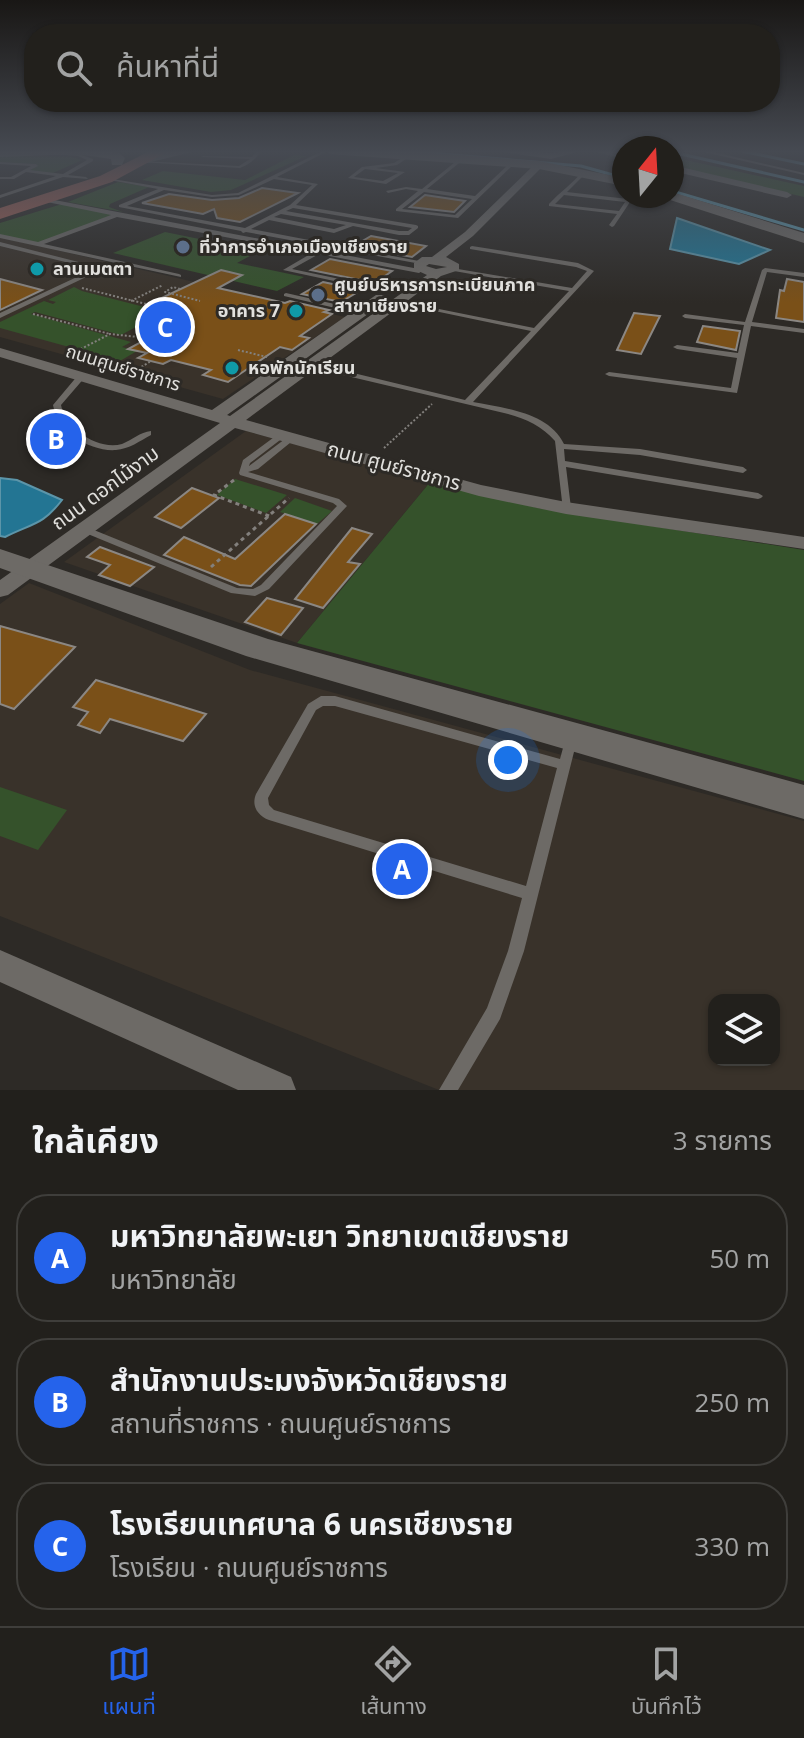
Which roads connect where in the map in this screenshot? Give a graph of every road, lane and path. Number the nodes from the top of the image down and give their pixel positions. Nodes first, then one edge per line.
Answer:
1 (20, 201) edge
2 (41, 201) edge
3 (48, 201) edge
4 (133, 201) edge
5 (298, 201) edge
6 (410, 201) edge
7 (473, 201) edge
8 (506, 201) edge
9 (518, 201) edge
10 (554, 201) edge
11 (687, 201) edge
12 (292, 206) junction
13 (0, 207) edge
14 (623, 208) edge
15 (510, 211) dead end
16 (281, 212) junction
17 (620, 213) junction
18 (0, 214) edge
19 (117, 215) junction
20 (268, 218) junction
21 (352, 225) junction
22 (612, 225) dead end
23 (243, 231) junction
24 (0, 236) edge
25 (804, 238) edge
26 (482, 240) dead end
27 (0, 244) edge
28 (38, 244) junction
29 (472, 248) junction
30 (318, 252) junction
31 (437, 266) junction
32 (453, 266) junction
33 (420, 268) junction
34 (804, 275) edge
35 (179, 276) dead end
36 (67, 285) junction
37 (163, 285) dead end
38 (180, 289) dead end
39 (573, 290) junction
40 (390, 291) junction
41 (286, 295) dead end
42 (131, 301) junction
43 (200, 301) dead end
44 (406, 303) dead end
45 (361, 312) junction
46 (33, 314) dead end
47 (190, 315) dead end
48 (0, 316) edge
49 (685, 316) dead end
50 (748, 323) junction
51 (535, 330) junction
52 (804, 331) edge
53 (110, 334) junction
54 (148, 338) dead end
55 (677, 347) dead end
56 (238, 350) dead end
57 (77, 351) dead end
58 (0, 352) edge
59 (742, 356) junction
60 (267, 357) dead end
61 (151, 361) dead end
62 (312, 365) junction
63 (138, 369) dead end
64 (609, 374) dead end
65 (82, 376) junction
66 (440, 396) junction
67 (467, 403) junction
68 (214, 416) junction
69 (234, 422) junction
70 (148, 433) dead end
71 (286, 437) junction
72 (559, 446) junction
73 (371, 460) junction
74 (561, 463) junction
75 (743, 470) dead end
76 (245, 471) junction
77 (298, 490) junction
78 (758, 496) dead end
79 (566, 508) junction
80 (269, 516) junction
81 (86, 530) junction
82 (804, 543) edge
83 (15, 563) edge
84 (201, 577) junction
85 (0, 590) edge
86 (568, 752) junction
87 (804, 802) edge
88 (530, 894) junction
89 (0, 966) edge
90 (278, 1090) edge
91 (448, 1090) edge

1 - 13 main road
2 - 18 main road
3 - 19 lane
4 - 23 lane
5 - 12 lane
6 - 7 lane
8 - 31 street
9 - 15 street
10 - 17 lane
11 - 25 street
12 - 16 lane
12 - 21 lane
14 - 17 lane
16 - 20 lane
16 - 21 lane
17 - 22 lane
19 - 28 lane
19 - 30 lane
20 - 21 lane
20 - 23 lane
23 - 33 lane
24 - 28 lane
26 - 29 street
27 - 36 lane
28 - 35 lane
29 - 32 street
29 - 39 lane
30 - 33 lane
30 - 40 lane
31 - 32 street
31 - 33 street
31 - 62 street
32 - 39 lane
33 - 40 street
34 - 50 lane
36 - 42 path
36 - 48 lane
37 - 42 path
38 - 43 path
39 - 51 lane
40 - 45 street
41 - 45 lane
42 - 47 path
44 - 51 lane
45 - 68 street
46 - 53 path
49 - 50 lane
50 - 52 lane
50 - 59 lane
51 - 67 lane
53 - 54 path
53 - 57 path
55 - 59 lane
56 - 60 path
58 - 65 street, ถนนศูนย์ราชการ
59 - 64 lane
61 - 63 path
62 - 66 lane
62 - 69 street
65 - 68 street, ถนนศูนย์ราชการ
65 - 70 lane
66 - 67 lane
66 - 73 path
67 - 72 lane
68 - 69 street, ถนนศูนย์ราชการ
69 - 71 street, ถนน ศูนย์ราชการ
69 - 81 street, ถนน ดอกไม้งาม
71 - 73 street, ถนน ศูนย์ราชการ
71 - 76 lane
72 - 74 lane
72 - 75 lane
73 - 79 street, ถนน ศูนย์ราชการ
74 - 78 lane
74 - 79 lane
76 - 77 lane
76 - 80 path
77 - 80 path
77 - 84 lane
79 - 82 street, ถนน ศูนย์ราชการ
80 - 84 path
81 - 83 street, ถนน ดอกไม้งาม
81 - 84 lane
83 - 85 street, ถนน ดอกไม้งาม
83 - 86 street
86 - 87 street
86 - 88 lane
86 - 88 lane
88 - 91 lane
89 - 90 street

